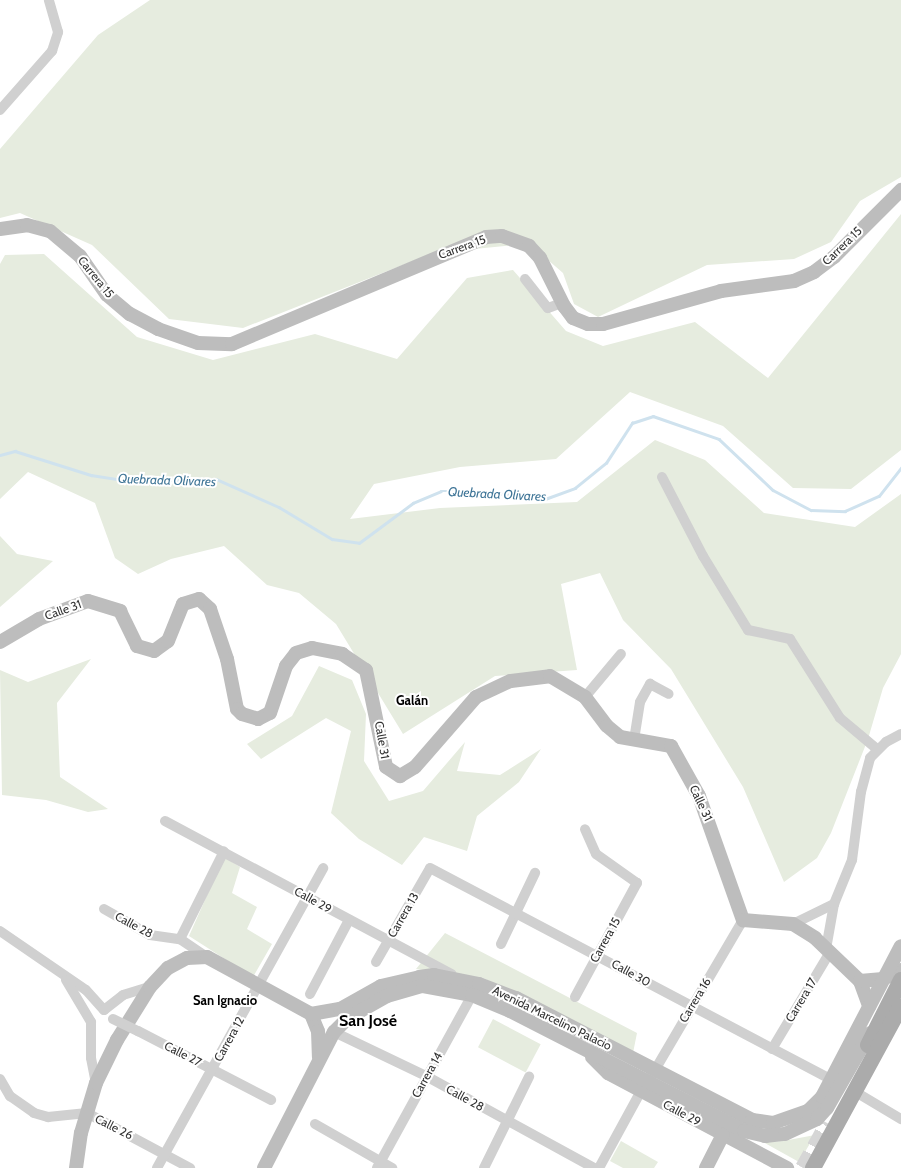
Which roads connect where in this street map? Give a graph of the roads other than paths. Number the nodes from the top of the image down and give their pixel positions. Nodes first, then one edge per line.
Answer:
1 (49, 0) edge
2 (0, 110) edge
3 (901, 190) edge
4 (0, 229) edge
5 (525, 280) dead end
6 (562, 303) junction
7 (662, 477) dead end
8 (0, 642) edge
9 (621, 654) dead end
10 (668, 694) dead end
11 (585, 697) junction
12 (901, 734) edge
13 (634, 740) junction
14 (877, 748) junction
15 (165, 821) dead end
16 (585, 829) dead end
17 (224, 851) junction
18 (323, 868) dead end
19 (430, 868) joint
20 (535, 873) dead end
21 (306, 896) junction
22 (834, 904) junction
23 (104, 909) dead end
24 (516, 912) junction
25 (349, 920) junction
26 (743, 920) junction
27 (793, 924) junction
28 (0, 931) edge
29 (180, 939) junction
30 (387, 942) junction
31 (501, 944) dead end
32 (901, 946) edge
33 (828, 951) junction
34 (596, 954) junction
35 (206, 957) junction
36 (376, 962) dead end
37 (901, 970) edge
38 (62, 975) junction
39 (461, 979) junction
40 (883, 979) junction
41 (901, 979) edge
42 (860, 981) junction
43 (259, 984) junction
44 (150, 987) junction
45 (476, 990) junction
46 (310, 994) dead end
47 (575, 997) dead end
48 (692, 1006) junction
49 (869, 1006) junction
50 (900, 1009) edge
51 (311, 1014) junction
52 (113, 1019) dead end
53 (334, 1032) junction
54 (772, 1049) junction
55 (317, 1068) junction
56 (213, 1070) junction
57 (426, 1076) junction
58 (529, 1076) dead end
59 (0, 1079) edge
60 (831, 1079) junction
61 (648, 1081) junction
62 (96, 1083) junction
63 (854, 1092) junction
64 (271, 1100) dead end
65 (87, 1113) junction
66 (901, 1119) edge
67 (507, 1121) junction
68 (828, 1123) tunnel mouth
69 (314, 1124) dead end
70 (724, 1135) junction
71 (165, 1154) junction
72 (378, 1165) edge
73 (264, 1166) edge
74 (76, 1168) edge
75 (157, 1168) edge
76 (190, 1168) edge
77 (392, 1168) edge
78 (484, 1168) edge
79 (594, 1168) edge
80 (599, 1168) edge
81 (706, 1168) edge
82 (787, 1168) edge
83 (813, 1168) edge

1 - 2 street
3 - 6 main road, Carrera 15
4 - 6 main road, Carrera 15
5 - 6 street
7 - 14 street
8 - 11 main road, Calle 31
9 - 11 street
10 - 13 street
11 - 13 main road, Calle 31
12 - 14 street
13 - 26 main road, Calle 31
14 - 22 street
15 - 17 street, Calle 29
16 - 34 street, Carrera 15
17 - 21 street, Calle 29
17 - 29 street
18 - 21 street, Carrera 12
19 - 24 street, Calle 30
19 - 30 street, Carrera 13
20 - 24 street
21 - 25 street, Calle 29
21 - 43 street, Carrera 12
22 - 27 street
22 - 33 street
23 - 29 street, Calle 28
24 - 31 street
24 - 34 street, Calle 30
25 - 30 street, Calle 29
25 - 46 street
26 - 27 main road
26 - 48 street, Carrera 16
27 - 33 main road
28 - 38 street
29 - 35 street, Calle 28
30 - 36 street, Carrera 13
30 - 39 street, Calle 29
32 - 40 main road, Avenida Marcelino Palacio
33 - 42 main road
33 - 54 street, Carrera 17
34 - 47 street, Carrera 15
34 - 48 street, Calle 30
35 - 43 main road
35 - 44 main road
37 - 40 main road
38 - 44 street
38 - 62 street
39 - 45 main road, Avenida Marcelino Palacio
39 - 51 main road, Avenida Marcelino Palacio
40 - 42 main road
40 - 49 main road, Avenida Marcelino Palacio
41 - 61 main road, Avenida Marcelino Palacio
41 - 68 main road, Avenida Marcelino Palacio
42 - 49 main road
43 - 51 main road
43 - 56 street, Carrera 12
44 - 62 main road
45 - 53 main road, Avenida Marcelino Palacio
45 - 57 street, Carrera 14
45 - 61 main road, Avenida Marcelino Palacio
45 - 61 main road, Avenida Marcelino Palacio
48 - 54 street, Calle 30
48 - 61 street, Carrera 16
49 - 60 main road, Avenida Marcelino Palacio
50 - 63 main road
51 - 55 main road
52 - 56 street, Calle 27, bridge
53 - 55 main road, Avenida Marcelino Palacio
53 - 57 street, Calle 28
54 - 60 street, Calle 30
55 - 73 main road, Avenida Marcelino Palacio
56 - 64 street, Calle 27
56 - 71 street, Carrera 12
57 - 67 street, Calle 28
57 - 72 street, Carrera 14
58 - 67 street
59 - 65 street, Calle 26
60 - 61 main road, Avenida Marcelino Palacio
61 - 70 main road, Calle 29
61 - 80 street, Carrera 16
62 - 65 main road
63 - 66 street
63 - 83 main road
65 - 71 street, Calle 26
65 - 74 main road
67 - 78 street
67 - 79 street, Calle 28
69 - 72 street
70 - 81 main road
70 - 82 main road, Calle 29
71 - 75 street, Carrera 12
71 - 76 street, Calle 26
72 - 77 street

